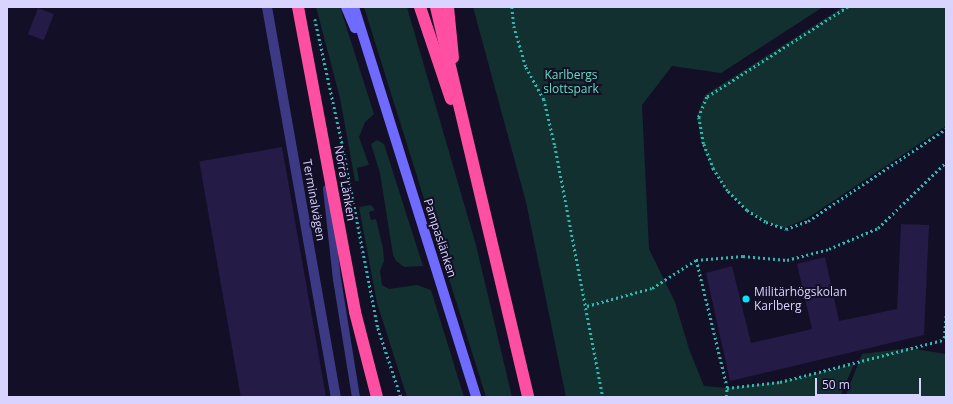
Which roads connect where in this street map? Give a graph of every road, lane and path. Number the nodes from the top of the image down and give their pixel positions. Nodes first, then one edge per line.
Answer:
1 (266, 7) edge
2 (298, 7) edge
3 (346, 7) edge
4 (354, 7) edge
5 (420, 7) edge
6 (436, 7) edge
7 (448, 7) edge
8 (512, 7) edge
9 (848, 7) edge
10 (314, 15) dead end
11 (378, 88) junction
12 (455, 94) junction
13 (316, 99) junction
14 (946, 129) edge
15 (463, 130) junction
16 (946, 162) edge
17 (696, 260) junction
18 (587, 306) junction
19 (946, 315) edge
20 (945, 339) edge
21 (727, 388) junction
22 (336, 397) edge
23 (356, 397) edge
24 (377, 397) edge
25 (401, 397) edge
26 (476, 397) edge
27 (528, 397) edge
28 (603, 397) edge
29 (726, 397) edge

1 - 22 street, Terminalvägen
2 - 13 highway, Norra Länken
3 - 11 main road, Pampaslänken
4 - 11 main road, Pampaslänken
5 - 15 highway
6 - 12 highway
7 - 12 highway
8 - 18 path
9 - 14 path
10 - 25 path
11 - 26 main road, Pampaslänken
12 - 15 highway
13 - 23 lane
13 - 24 highway, Norra Länken
15 - 27 highway
16 - 17 path
17 - 18 path
17 - 21 path
18 - 28 path
19 - 20 path
20 - 21 path
21 - 29 path

